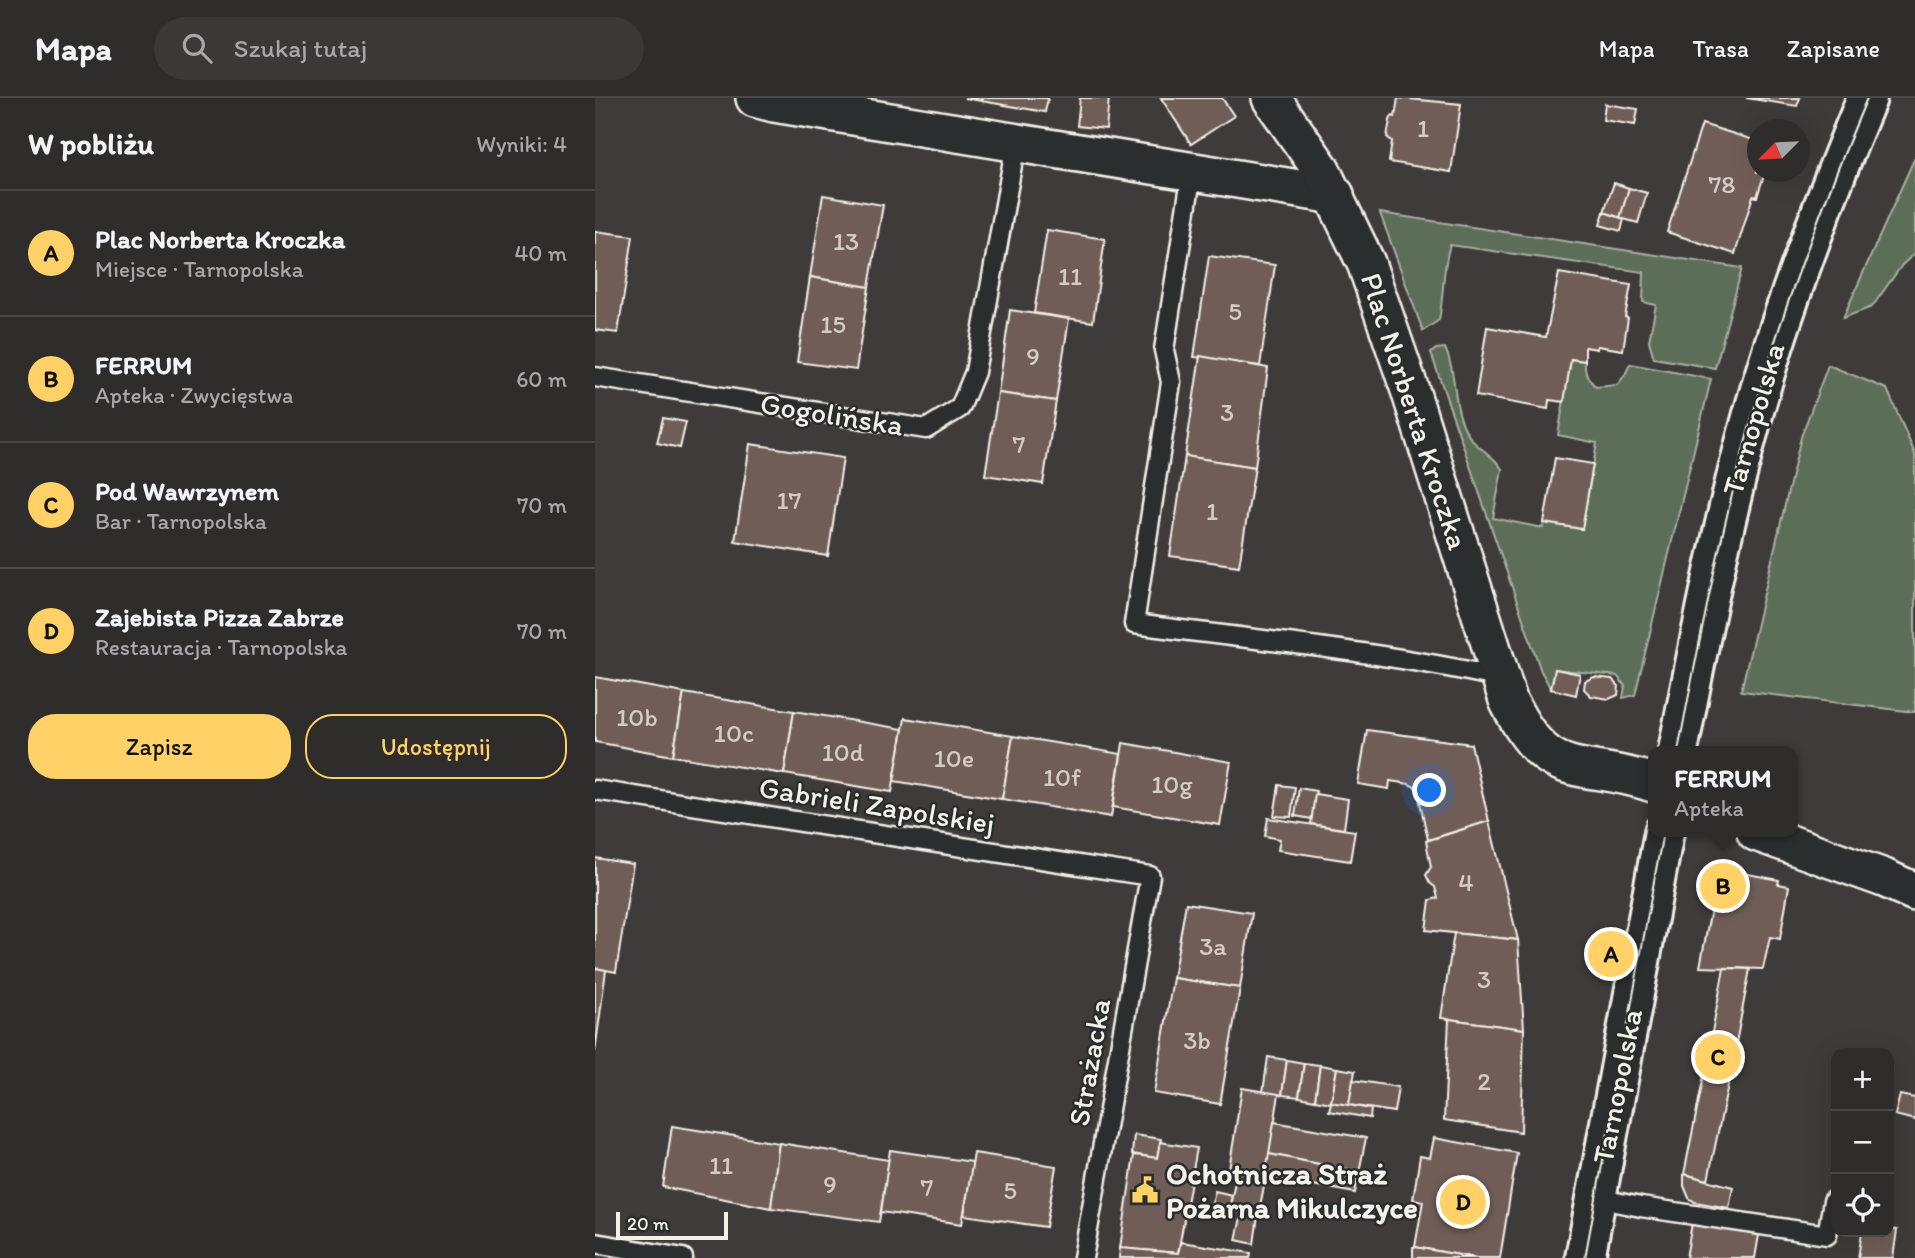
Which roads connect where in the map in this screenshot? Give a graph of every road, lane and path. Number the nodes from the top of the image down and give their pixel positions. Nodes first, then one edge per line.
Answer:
1 (755, 98) edge
2 (1271, 98) edge
3 (1867, 98) edge
4 (1016, 143) junction
5 (1192, 172) junction
6 (1335, 195) junction
7 (595, 377) edge
8 (1501, 678) junction
9 (1679, 746) edge
10 (1648, 781) edge
11 (595, 790) edge
12 (1663, 837) edge
13 (1770, 837) edge
14 (1150, 876) joint
15 (1915, 892) edge
16 (1596, 1198) junction
17 (1831, 1212) edge
18 (595, 1243) edge
19 (683, 1258) edge
20 (1083, 1258) edge
21 (1585, 1258) edge

1 - 4 street
2 - 6 street, Plac Norberta Kroczka
3 - 9 main road, Tarnopolska
4 - 5 street
4 - 7 lane, Gogolińska
5 - 6 street
5 - 8 lane
6 - 8 street, Plac Norberta Kroczka
8 - 10 street, Plac Norberta Kroczka
11 - 14 lane, Gabrieli Zapolskiej
12 - 16 main road, Tarnopolska
13 - 15 street
14 - 20 lane, Strażacka
16 - 17 lane
16 - 21 main road, Tarnopolska
18 - 19 lane

